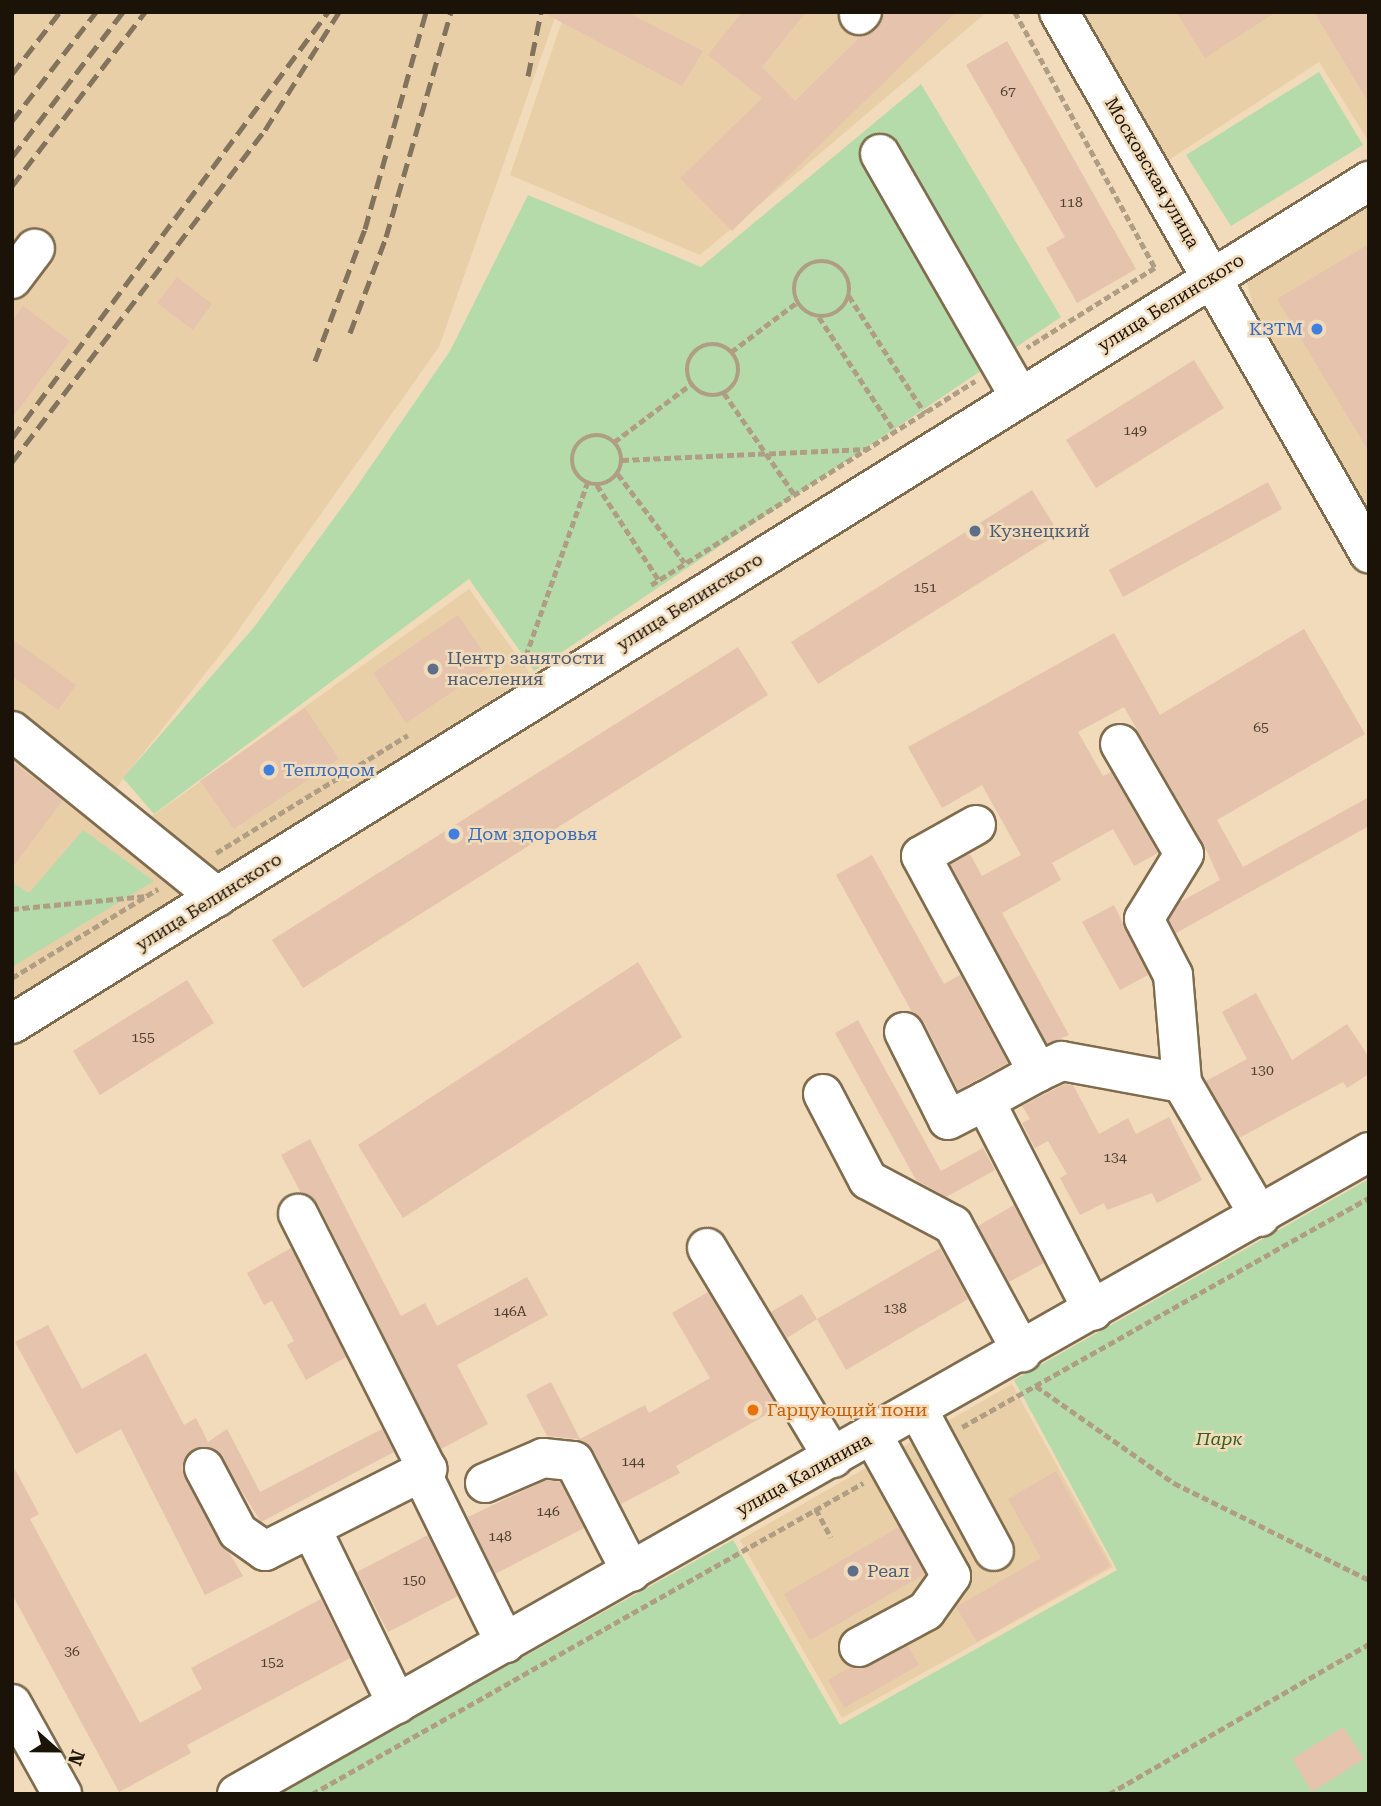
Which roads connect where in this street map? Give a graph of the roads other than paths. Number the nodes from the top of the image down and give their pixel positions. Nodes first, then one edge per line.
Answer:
1 (1059, 12) edge
2 (880, 154) dead end
3 (1369, 181) edge
4 (35, 249) dead end
5 (1212, 277) junction
6 (12, 279) edge
7 (1011, 381) junction
8 (1369, 553) edge
9 (12, 731) edge
10 (1120, 744) dead end
11 (976, 825) dead end
12 (217, 897) junction
13 (12, 1024) edge
14 (904, 1032) dead end
15 (1038, 1072) junction
16 (1182, 1083) junction
17 (822, 1094) dead end
18 (985, 1101) junction
19 (1369, 1152) edge
20 (298, 1214) dead end
21 (1260, 1217) junction
22 (707, 1248) dead end
23 (1093, 1311) junction
24 (1029, 1369) junction
25 (927, 1426) junction
26 (882, 1452) junction
27 (834, 1458) junction
28 (204, 1468) dead end
29 (421, 1472) junction
30 (485, 1483) dead end
31 (311, 1528) junction
32 (994, 1551) dead end
33 (631, 1572) junction
34 (505, 1643) junction
35 (859, 1647) dead end
36 (12, 1704) edge
37 (397, 1704) junction
38 (62, 1794) edge
39 (237, 1794) edge

1 - 5 street, Московская улица
2 - 7 street
3 - 5 street, улица Белинского
4 - 6 street
5 - 7 street, улица Белинского
5 - 8 street, Московская улица
7 - 12 street, улица Белинского
9 - 12 street
10 - 16 street
11 - 15 street
12 - 13 street, улица Белинского
14 - 18 street
15 - 16 street
15 - 18 street
16 - 21 street
17 - 24 street
18 - 23 street
19 - 21 street, улица Калинина
20 - 29 street
21 - 23 street, улица Калинина
22 - 27 street
23 - 24 street, улица Калинина
24 - 25 street, улица Калинина
25 - 26 street, улица Калинина
25 - 32 street
26 - 27 street, улица Калинина
26 - 35 street
27 - 33 street, улица Калинина
28 - 31 street
29 - 31 street
29 - 34 street
30 - 33 street
31 - 37 street
33 - 34 street, улица Калинина
34 - 37 street, улица Калинина
36 - 38 street
37 - 39 street, улица Калинина

